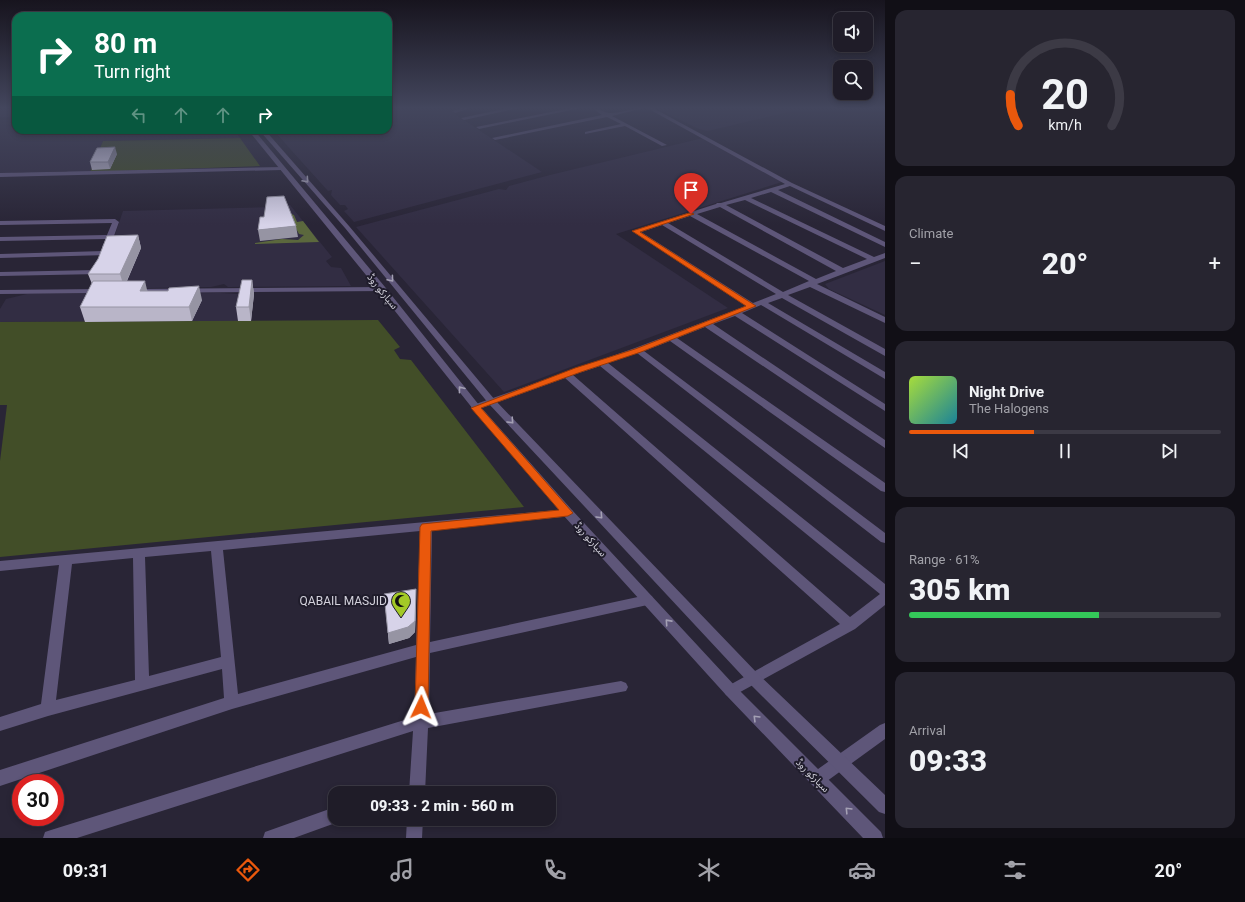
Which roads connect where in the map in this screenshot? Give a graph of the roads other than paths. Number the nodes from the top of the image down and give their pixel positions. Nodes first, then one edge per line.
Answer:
1 (265, 147) edge
2 (280, 147) edge
3 (722, 147) edge
4 (281, 168) junction
5 (0, 175) edge
6 (790, 184) junction
7 (771, 189) junction
8 (744, 197) junction
9 (719, 204) junction
10 (691, 214) junction
11 (0, 223) edge
12 (663, 223) junction
13 (885, 229) edge
14 (110, 237) junction
15 (0, 239) edge
16 (885, 245) edge
17 (885, 254) edge
18 (0, 256) edge
19 (873, 259) junction
20 (842, 271) junction
21 (95, 272) junction
22 (0, 274) edge
23 (813, 283) junction
24 (382, 289) junction
25 (109, 291) edge
26 (124, 291) edge
27 (0, 292) edge
28 (781, 294) junction
29 (761, 302) junction
30 (752, 306) junction
31 (735, 312) junction
32 (885, 320) edge
33 (705, 323) junction
34 (670, 337) junction
35 (638, 350) junction
36 (885, 353) edge
37 (601, 362) junction
38 (566, 374) junction
39 (885, 376) edge
40 (492, 402) junction
41 (476, 408) junction
42 (885, 408) edge
43 (885, 445) edge
44 (885, 488) edge
45 (568, 513) junction
46 (426, 527) junction
47 (885, 539) edge
48 (217, 547) junction
49 (139, 554) junction
50 (66, 560) junction
51 (0, 566) edge
52 (648, 600) junction
53 (884, 600) edge
54 (850, 625) junction
55 (423, 649) junction
56 (228, 661) junction
57 (754, 679) junction
58 (142, 684) junction
59 (621, 687) dead end
60 (731, 691) junction
61 (232, 702) junction
62 (48, 709) junction
63 (421, 722) junction
64 (0, 724) edge
65 (885, 730) edge
66 (840, 762) junction
67 (0, 778) edge
68 (817, 779) junction
69 (416, 786) edge
70 (885, 806) edge
71 (328, 818) edge
72 (415, 826) edge
73 (51, 838) edge
74 (271, 838) edge
75 (414, 838) edge
76 (875, 838) edge

1 - 4 street, سپارکو روڈ
2 -> 40 street, سپارکو روڈ
3 - 6 street
4 - 5 street
4 - 24 street, سپارکو روڈ
6 - 7 street
6 - 13 street
7 - 8 street
7 - 16 street
8 - 9 street
8 - 19 street
9 - 10 street
9 - 20 street
10 - 12 street
10 - 23 street
11 - 14 street
12 - 28 street
12 - 30 street
14 - 15 street
14 - 21 street
17 - 19 street
18 - 21 street
19 - 20 street
20 - 23 street
21 - 22 street
21 - 25 street
21 - 27 street
23 - 28 street
23 - 32 street
24 - 26 street
41 -> 24 street, سپارکو روڈ
28 - 29 street
28 - 36 street
29 - 30 street
29 - 39 street
30 - 31 street
31 - 33 street
31 - 42 street
33 - 34 street
33 - 43 street
34 - 35 street
34 - 44 street
35 - 37 street
35 - 47 street
37 - 38 street
37 - 53 street
38 - 40 street
38 - 54 street
40 - 41 street
40 -> 57 street, سپارکو روڈ
41 - 45 street, سپارکو روڈ
45 - 46 street
45 - 52 street, سپارکو روڈ
46 - 48 street
46 - 55 street
48 - 49 street
48 - 56 street
49 - 50 street
49 - 58 street
50 - 51 street
50 - 62 street
52 - 55 street
60 -> 52 street, سپارکو روڈ
53 - 54 street
54 - 57 street
55 - 61 street
55 - 63 street
56 - 58 street
56 - 61 street
57 - 60 street
57 - 66 street, سپارکو روڈ
58 - 62 street
59 - 63 street
68 -> 60 street, سپارکو روڈ
61 - 67 street
62 - 64 street
63 - 69 street
63 - 73 street
65 - 66 street
66 - 68 street
66 - 70 street, سپارکو روڈ
76 -> 68 street, سپارکو روڈ
71 - 74 street
72 - 75 street

